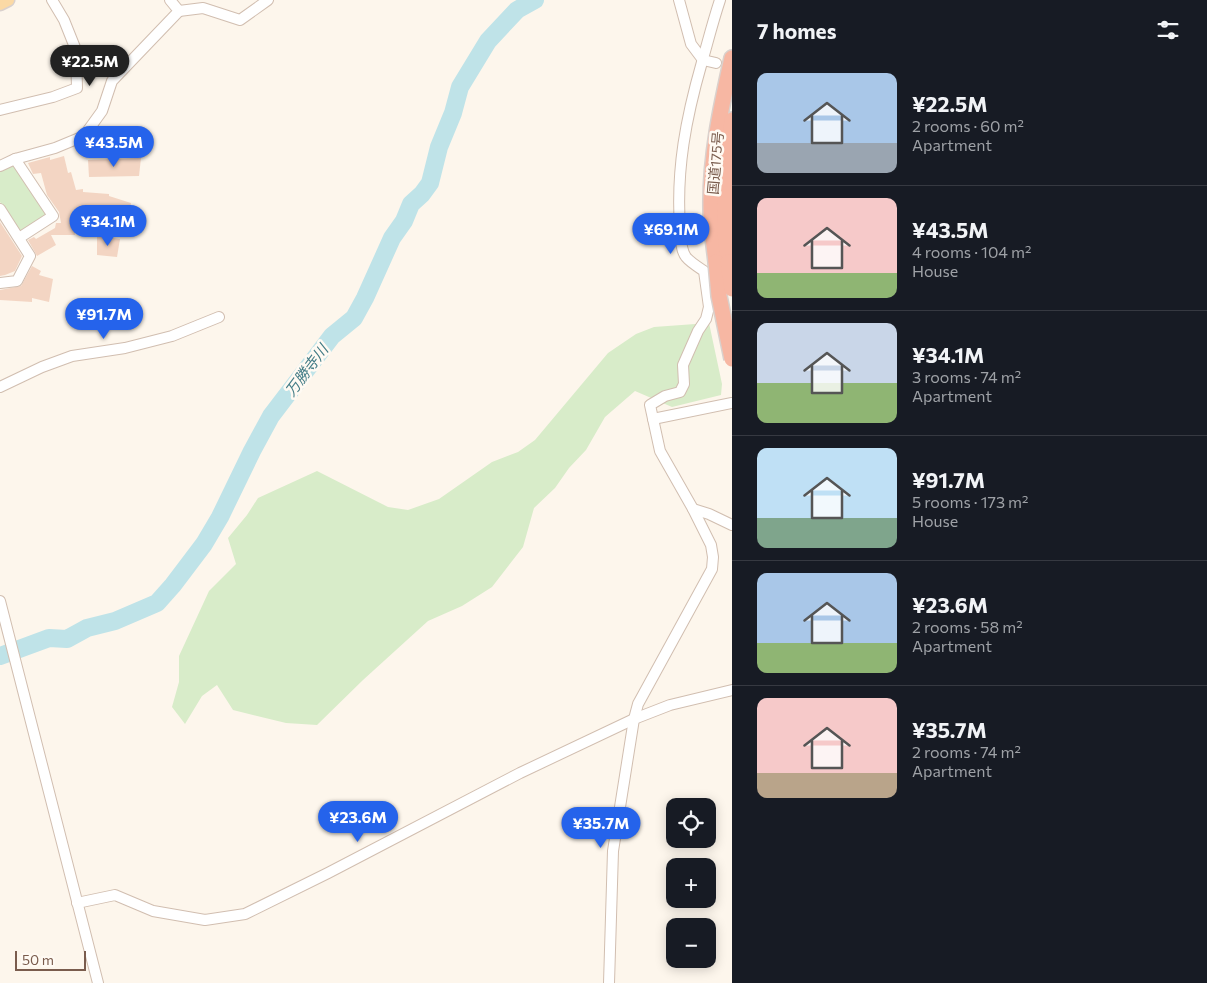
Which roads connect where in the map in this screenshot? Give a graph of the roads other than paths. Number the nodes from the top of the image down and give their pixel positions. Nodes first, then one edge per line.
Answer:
1 (8, 0) edge
2 (52, 0) edge
3 (170, 0) edge
4 (268, 0) edge
5 (679, 0) edge
6 (720, 0) edge
7 (0, 4) edge
8 (179, 11) junction
9 (732, 58) edge
10 (703, 60) junction
11 (716, 64) dead end
12 (0, 110) edge
13 (732, 120) edge
14 (15, 160) junction
15 (0, 166) edge
16 (0, 209) edge
17 (19, 238) junction
18 (720, 266) edge
19 (0, 283) edge
20 (732, 289) edge
21 (219, 318) dead end
22 (732, 358) edge
23 (0, 387) edge
24 (732, 403) edge
25 (652, 418) junction
26 (693, 509) junction
27 (732, 525) edge
28 (0, 601) edge
29 (732, 690) edge
30 (634, 719) junction
31 (77, 903) junction
32 (98, 983) edge
33 (609, 983) edge

1 - 7 main road
2 - 12 street
3 - 8 street
4 - 8 street
5 - 10 street
6 - 10 street
8 - 14 street
9 - 18 highway, 国道175号
10 - 11 street
10 - 18 street
13 - 18 highway, 国道175号
14 - 15 street
14 - 17 street
16 - 17 street
17 - 19 street
18 - 20 highway, 国道175号, bridge
18 - 22 highway, 国道175号, bridge
18 - 25 street
21 - 23 street
24 - 25 street
25 - 26 street
26 - 27 street
26 - 30 street
28 - 31 street
29 - 30 street
30 - 31 street
30 - 33 street
31 - 32 street

